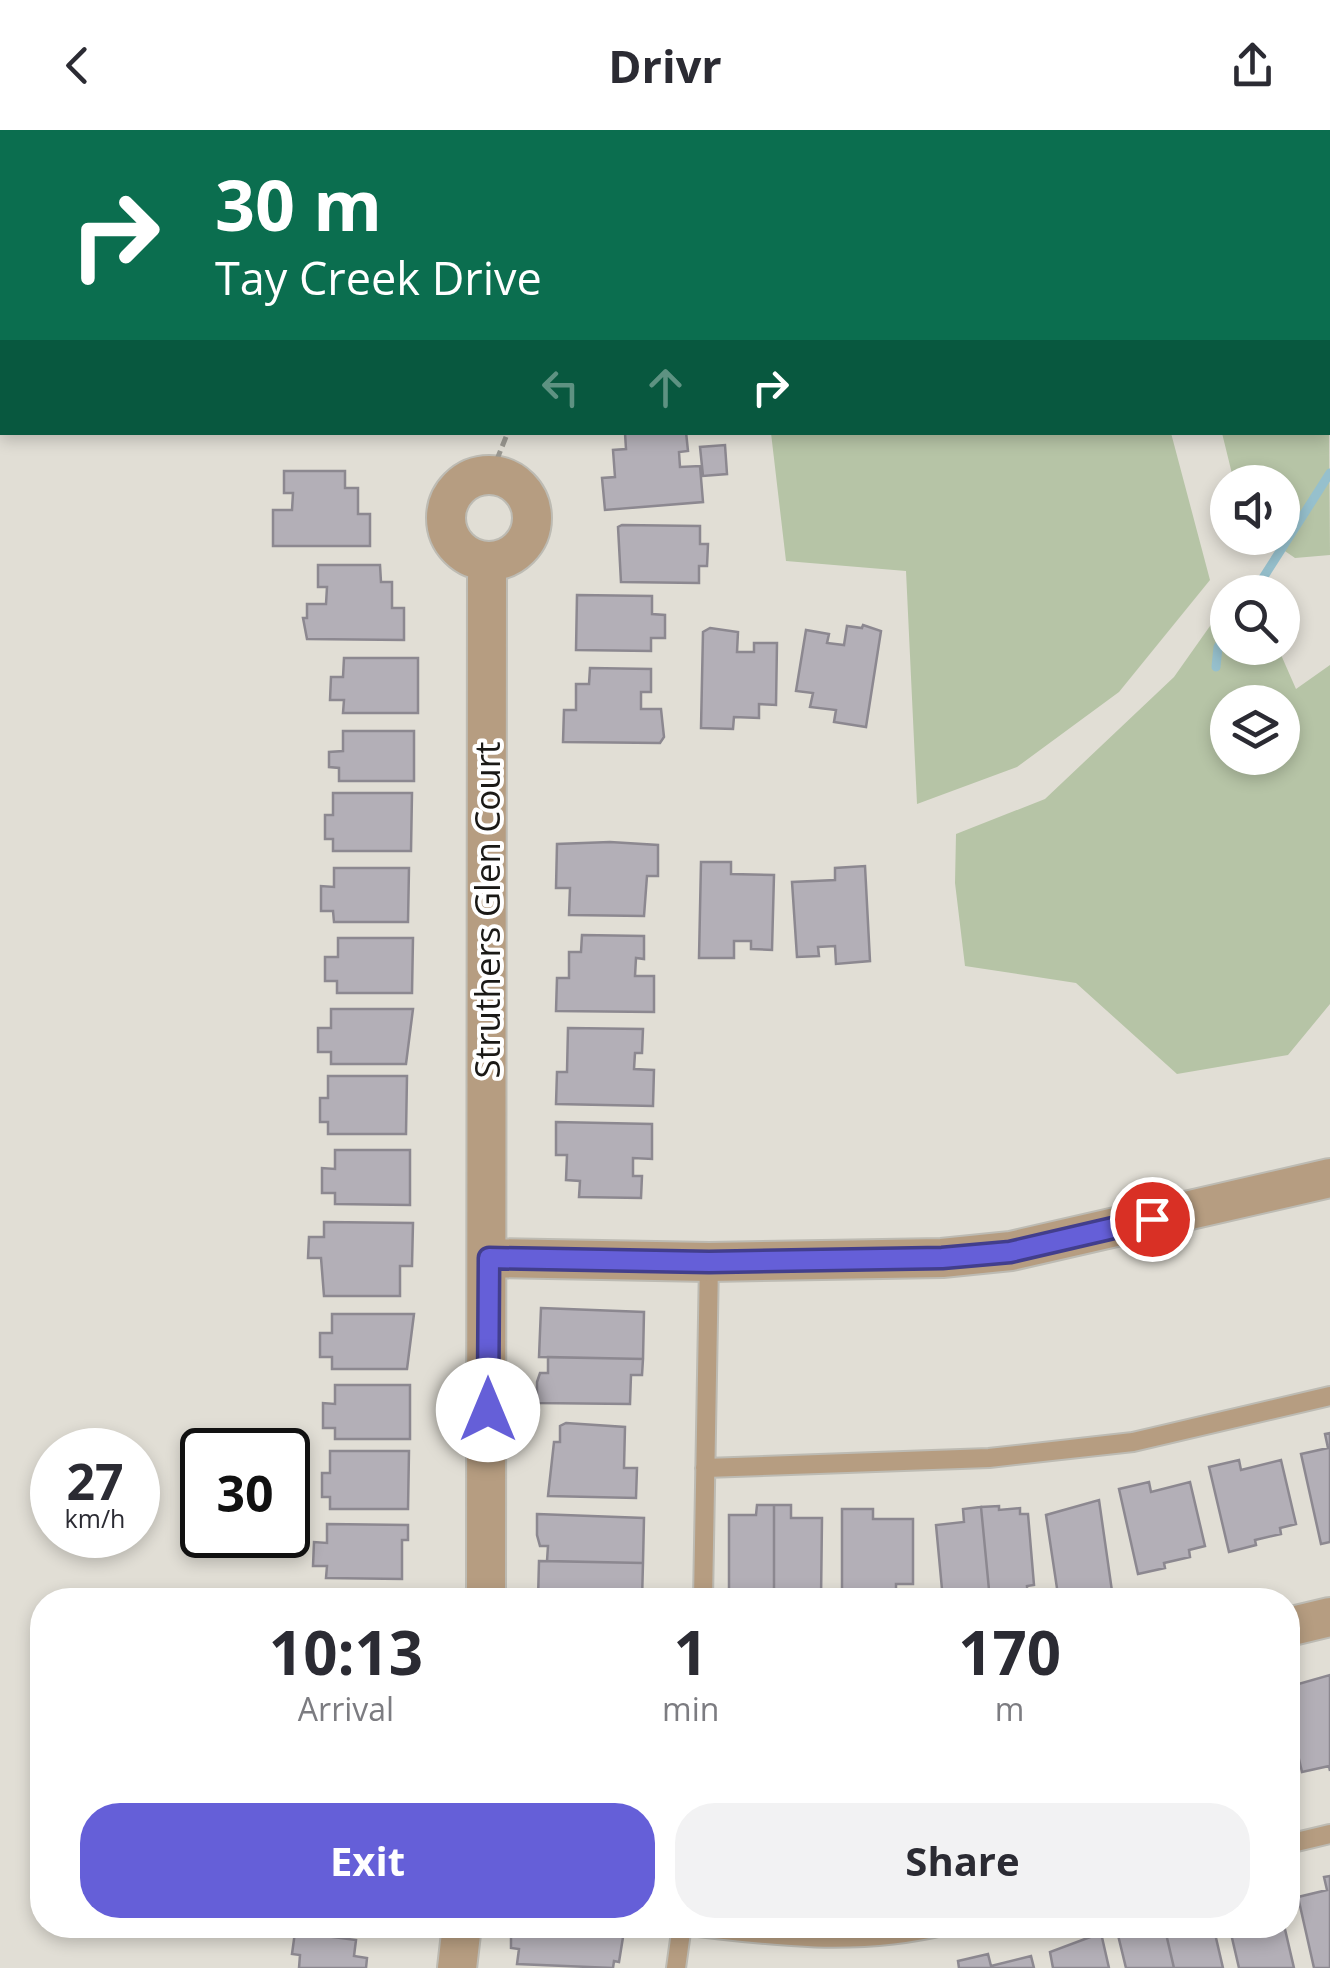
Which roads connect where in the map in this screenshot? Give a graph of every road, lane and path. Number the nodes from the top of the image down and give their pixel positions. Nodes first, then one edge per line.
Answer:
1 (507, 435) edge
2 (490, 474) junction
3 (487, 561) junction
4 (1330, 1178) edge
5 (489, 1258) junction
6 (709, 1262) junction
7 (1330, 1396) edge
8 (705, 1468) junction
9 (486, 1588) edge
10 (703, 1588) edge
11 (1330, 1617) edge
12 (1300, 1624) edge
13 (1330, 1834) edge
14 (1300, 1841) edge
15 (460, 1938) edge
16 (680, 1938) edge
17 (805, 1938) edge
18 (871, 1938) edge
19 (457, 1968) edge
20 (676, 1968) edge

1 - 2 path
2 - 3 street
2 - 3 street
3 - 5 street, Struthers Glen Court
4 - 6 street
5 - 6 street
5 - 9 street, Struthers Glen Court
6 - 8 lane
7 - 8 lane
8 - 10 lane
11 - 12 street
13 - 14 lane
15 - 19 street
16 - 20 lane
17 - 18 lane

